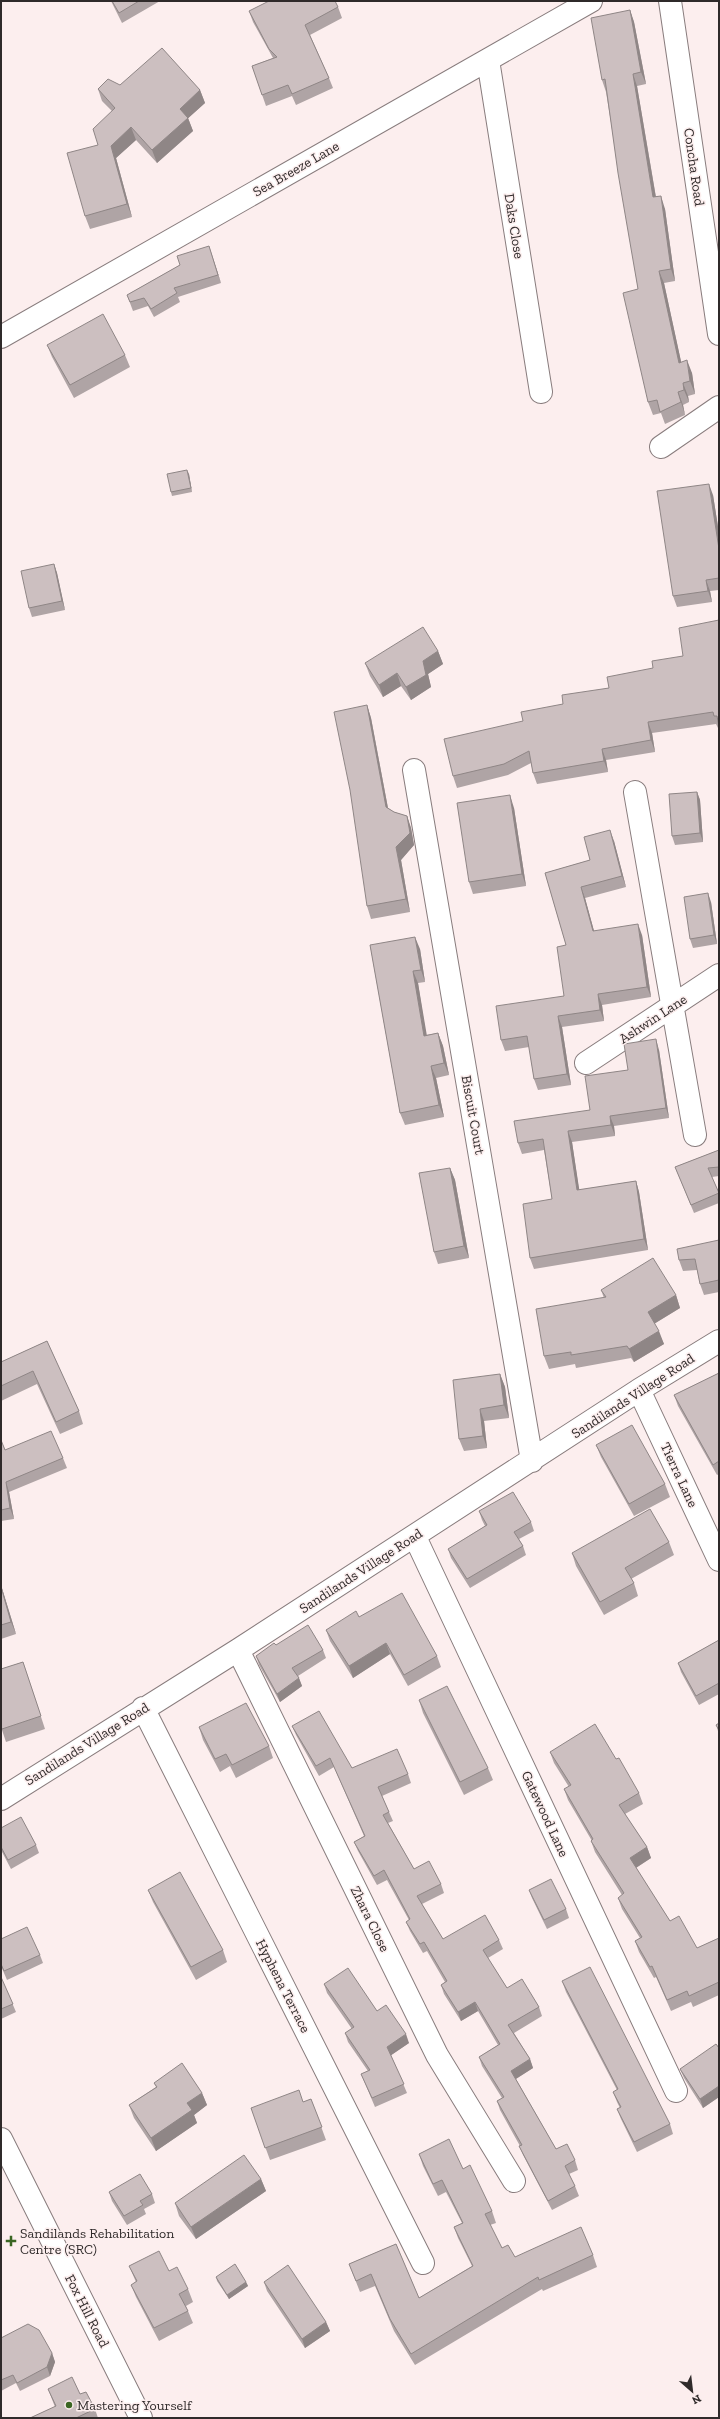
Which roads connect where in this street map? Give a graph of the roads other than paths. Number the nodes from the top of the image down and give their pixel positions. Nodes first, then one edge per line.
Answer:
1 (590, 1) edge
2 (670, 1) edge
3 (488, 60) junction
4 (719, 334) edge
5 (1, 337) edge
6 (541, 392) dead end
7 (719, 407) edge
8 (661, 446) dead end
9 (414, 770) dead end
10 (635, 792) dead end
11 (719, 976) edge
12 (672, 1007) junction
13 (586, 1063) dead end
14 (695, 1135) dead end
15 (719, 1341) edge
16 (639, 1390) junction
17 (532, 1461) junction
18 (414, 1537) junction
19 (719, 1560) edge
20 (238, 1650) junction
21 (143, 1708) junction
22 (1, 1798) edge
23 (676, 2091) dead end
24 (1, 2139) edge
25 (514, 2181) dead end
26 (423, 2264) dead end
27 (141, 2418) edge

1 - 3 street, Sea Breeze Lane
2 - 4 street, Concha Road
3 - 5 street, Sea Breeze Lane
3 - 6 street, Daks Close
7 - 8 street
9 - 17 street, Biscuit Court
10 - 12 street
11 - 12 street, Ashwin Lane
12 - 13 street, Ashwin Lane
12 - 14 street
15 - 16 street, Sandilands Village Road
16 - 17 street, Sandilands Village Road
16 - 19 street, Tierra Lane
17 - 18 street, Sandilands Village Road
18 - 20 street, Sandilands Village Road
18 - 23 street, Gatewood Lane
20 - 21 street, Sandilands Village Road
20 - 25 street, Zhara Close
21 - 22 street, Sandilands Village Road
21 - 26 street, Hyphena Terrace
24 - 27 street, Fox Hill Road

